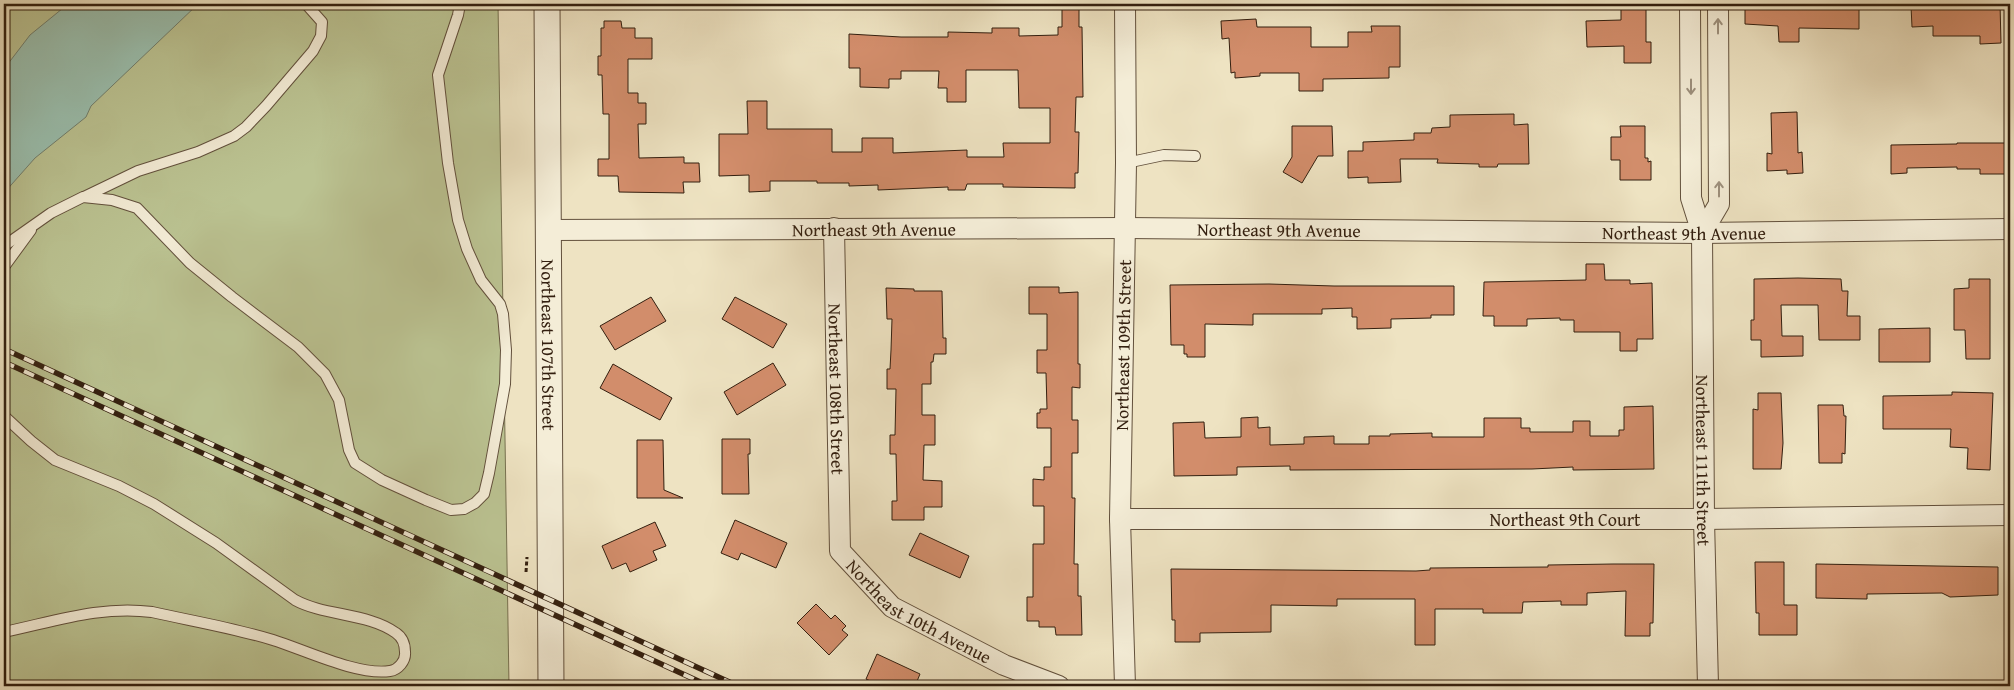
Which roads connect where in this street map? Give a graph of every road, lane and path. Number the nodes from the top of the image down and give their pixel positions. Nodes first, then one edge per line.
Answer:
1 (306, 4) edge
2 (460, 4) edge
3 (547, 4) edge
4 (1125, 4) edge
5 (1690, 4) edge
6 (1718, 4) edge
7 (1195, 156) dead end
8 (1126, 163) junction
9 (83, 197) junction
10 (34, 225) junction
11 (834, 228) junction
12 (1125, 228) junction
13 (548, 230) junction
14 (2010, 230) edge
15 (1702, 233) junction
16 (4, 246) edge
17 (4, 267) edge
18 (4, 416) edge
19 (2010, 515) edge
20 (1704, 519) junction
21 (1120, 520) junction
22 (840, 551) joint
23 (4, 632) edge
24 (551, 686) edge
25 (1060, 686) edge
26 (1125, 686) edge
27 (1708, 686) edge

1 - 9 lane
2 - 9 lane
3 - 13 street, Northeast 107th Street
4 - 8 street, Northeast 109th Street
5 -> 15 street, Northeast 111th Street
15 -> 6 street
7 - 8 lane
8 - 12 street, Northeast 109th Street
9 - 10 lane
10 - 16 lane
10 - 17 lane
11 - 12 street, Northeast 9th Avenue
11 - 13 street, Northeast 9th Avenue
11 - 22 street, Northeast 108th Street
12 - 15 street, Northeast 9th Avenue
12 - 21 street, Northeast 109th Street
13 - 24 street, Northeast 107th Street
14 - 15 street, Northeast 9th Avenue
15 - 20 street, Northeast 111th Street
18 - 23 lane
19 - 20 street, Northeast 9th Court
20 - 21 street, Northeast 9th Court
20 - 27 street, Northeast 111th Street
21 - 26 street, Northeast 109th Street
22 - 25 street, Northeast 10th Avenue

